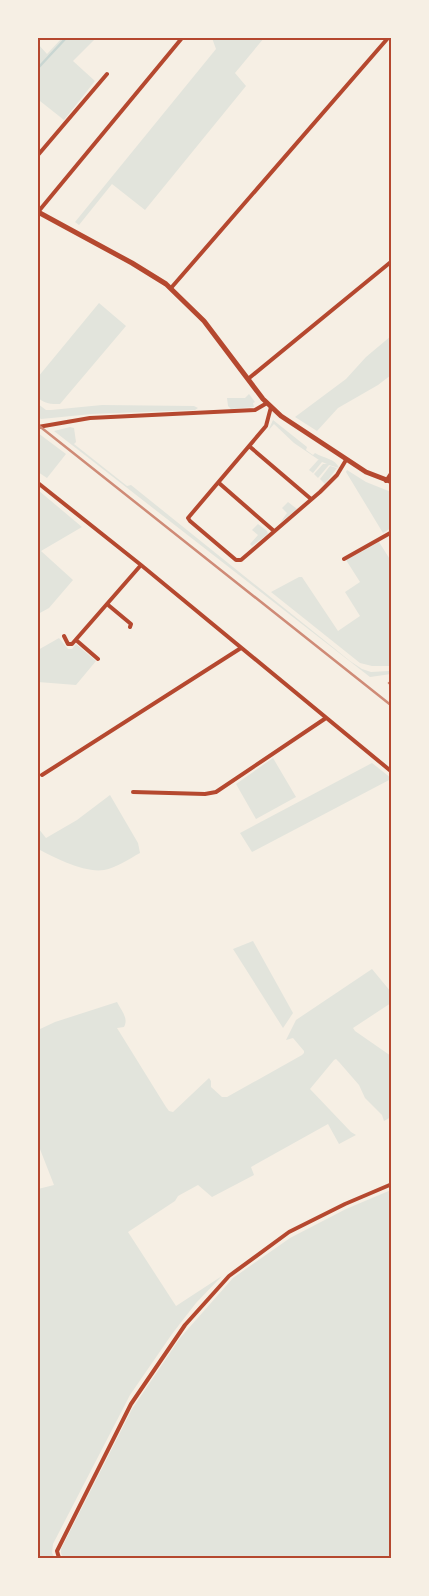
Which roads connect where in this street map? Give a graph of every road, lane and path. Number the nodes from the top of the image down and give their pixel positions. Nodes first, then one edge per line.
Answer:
1 (182, 38) edge
2 (388, 38) edge
3 (107, 74) dead end
4 (38, 155) edge
5 (38, 212) edge
6 (392, 261) edge
7 (171, 288) junction
8 (248, 379) junction
9 (269, 405) junction
10 (38, 427) edge
11 (249, 446) junction
12 (346, 460) junction
13 (392, 472) edge
14 (389, 481) edge
15 (38, 483) edge
16 (218, 483) junction
17 (311, 500) junction
18 (274, 531) junction
19 (392, 532) edge
20 (344, 559) dead end
21 (141, 565) junction
22 (107, 604) junction
23 (130, 627) dead end
24 (64, 636) dead end
25 (76, 640) junction
26 (241, 648) junction
27 (98, 659) dead end
28 (326, 718) junction
29 (392, 772) edge
30 (42, 775) dead end
31 (132, 792) dead end
32 (392, 1184) edge
33 (59, 1558) edge

1 - 5 street
2 - 7 street
3 - 4 street
5 - 7 street
6 - 8 street
7 - 8 street
8 - 9 street
9 - 10 street
9 - 11 street
9 - 12 street
11 - 16 street
11 - 17 street
12 - 14 street
12 - 17 street
13 - 14 street
15 - 21 street
16 - 18 street
16 - 18 street
17 - 18 street
19 - 20 street
21 - 22 street
21 - 26 street
22 - 23 street
22 - 25 street
24 - 25 street
25 - 27 street
26 - 28 street
26 - 30 street
28 - 29 street
28 - 31 street
32 - 33 street

